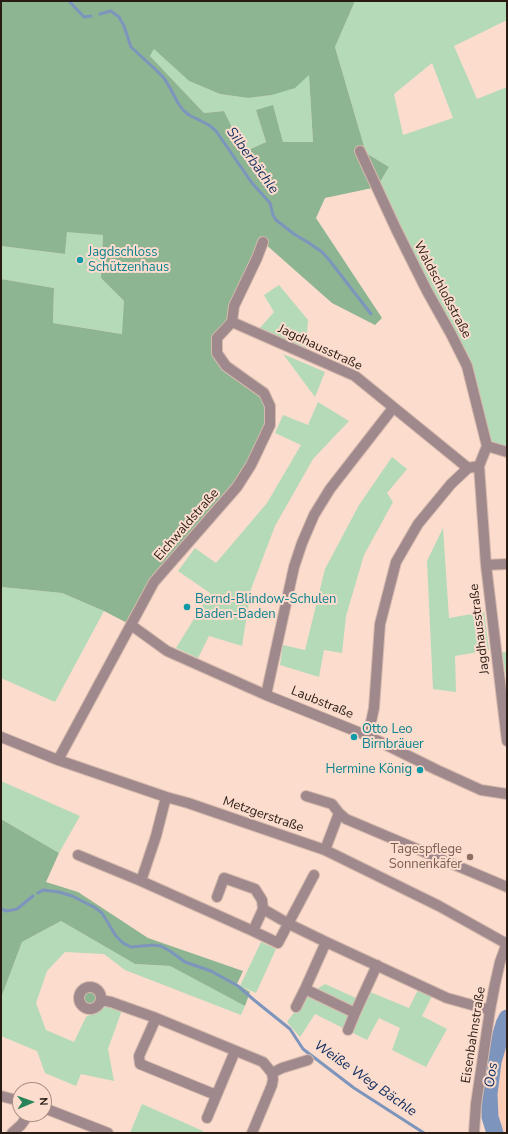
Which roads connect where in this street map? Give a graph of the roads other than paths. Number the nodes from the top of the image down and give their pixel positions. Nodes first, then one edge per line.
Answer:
1 (360, 151) dead end
2 (263, 242) dead end
3 (232, 322) junction
4 (393, 408) junction
5 (487, 446) junction
6 (507, 452) edge
7 (480, 466) junction
8 (468, 468) junction
9 (507, 564) edge
10 (486, 565) junction
11 (131, 626) junction
12 (266, 695) junction
13 (368, 736) junction
14 (1, 737) edge
15 (507, 741) edge
16 (58, 760) junction
17 (507, 794) edge
18 (306, 796) dead end
19 (166, 797) junction
20 (339, 813) junction
21 (325, 850) junction
22 (78, 855) dead end
23 (314, 875) dead end
24 (141, 881) junction
25 (507, 887) edge
26 (217, 897) dead end
27 (263, 909) junction
28 (289, 924) junction
29 (253, 931) junction
30 (326, 942) junction
31 (507, 943) edge
32 (377, 965) junction
33 (305, 989) junction
34 (101, 1000) dead end
35 (296, 1007) dead end
36 (490, 1010) junction
37 (355, 1013) junction
38 (156, 1018) junction
39 (348, 1030) dead end
40 (235, 1051) junction
41 (308, 1060) dead end
42 (272, 1073) junction
43 (1, 1096) edge
44 (216, 1096) junction
45 (12, 1099) edge
46 (52, 1111) edge
47 (207, 1118) dead end
48 (23, 1122) edge
49 (12, 1133) edge
50 (108, 1133) edge
51 (252, 1133) edge
52 (474, 1133) edge

1 - 5 street, Waldschloßstraße
2 - 3 street
3 - 4 street, Jagdhausstraße
3 - 11 street, Eichwaldstraße
4 - 8 street, Jagdhausstraße
4 - 12 street
5 - 6 street
5 - 7 street, Jagdhausstraße
7 - 8 street
7 - 10 street, Jagdhausstraße
8 - 13 street
9 - 10 street
10 - 15 street, Jagdhausstraße
11 - 12 street, Laubstraße
11 - 16 street, Eichwaldstraße
12 - 13 street, Laubstraße
13 - 17 street, Laubstraße
14 - 16 street, Metzgerstraße
16 - 19 street, Metzgerstraße
18 - 20 street
19 - 21 street, Metzgerstraße
19 - 24 street
20 - 21 street
20 - 25 street
21 - 31 street, Metzgerstraße
22 - 24 street
23 - 28 street
24 - 29 street
26 - 27 street
27 - 28 street
27 - 29 street
28 - 29 street
28 - 30 street
30 - 32 street
30 - 33 street
31 - 36 street, Eisenbahnstraße
32 - 36 street
32 - 37 street
33 - 35 street
33 - 37 street
34 - 38 street
36 - 52 street, Eisenbahnstraße
37 - 39 street
38 - 40 street
38 - 44 street
40 - 42 street
40 - 44 street
41 - 42 street
42 - 51 street
43 - 45 street
44 - 47 street
46 - 50 street
48 - 49 street

